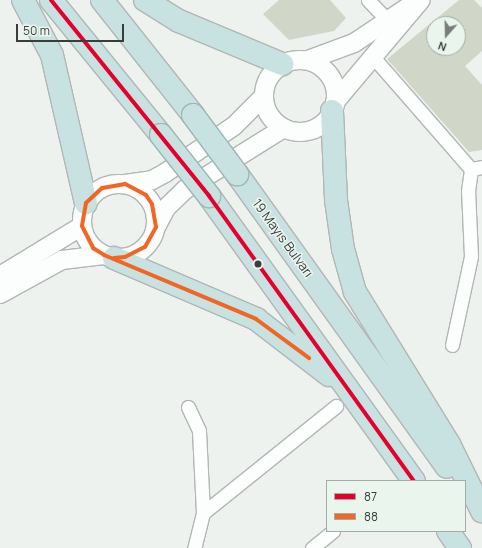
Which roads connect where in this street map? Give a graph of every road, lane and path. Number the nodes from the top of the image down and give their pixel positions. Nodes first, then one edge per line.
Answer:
1 (23, 0) edge
2 (51, 0) edge
3 (102, 0) edge
4 (145, 0) edge
5 (368, 0) edge
6 (420, 0) edge
7 (388, 21) junction
8 (374, 58) junction
9 (308, 60) junction
10 (282, 64) junction
11 (263, 97) junction
12 (334, 107) junction
13 (284, 128) junction
14 (476, 168) edge
15 (125, 184) junction
16 (86, 204) junction
17 (82, 226) junction
18 (156, 227) junction
19 (109, 256) junction
20 (0, 276) edge
21 (0, 294) edge
22 (452, 345) dead end
23 (345, 401) junction
24 (188, 407) dead end
25 (413, 480) edge
26 (456, 480) edge
27 (466, 494) edge
28 (482, 511) edge
29 (203, 513) junction
30 (482, 517) edge
31 (332, 532) edge
32 (449, 532) edge
33 (194, 548) edge
34 (312, 548) edge
35 (460, 548) edge

1 - 16 highway
2 - 23 highway, bridge
3 - 26 highway, 19 Mayıs Bulvarı, bridge
4 - 10 highway
5 - 7 street
6 - 7 main road
6 - 8 main road
7 - 9 main road
8 - 12 main road
8 - 14 street
9 - 10 main road
9 - 12 main road
10 - 11 main road
11 - 13 main road
11 - 15 main road
12 - 13 main road
12 - 28 highway
13 - 18 main road
14 - 22 street
15 - 16 main road
15 - 18 main road
16 - 17 main road
17 - 19 main road
17 - 20 main road
18 - 19 main road
19 - 21 main road
19 - 23 highway
23 - 25 highway
23 - 29 street
24 - 29 street
27 - 30 highway
29 - 33 street
31 - 34 street
32 - 35 highway

